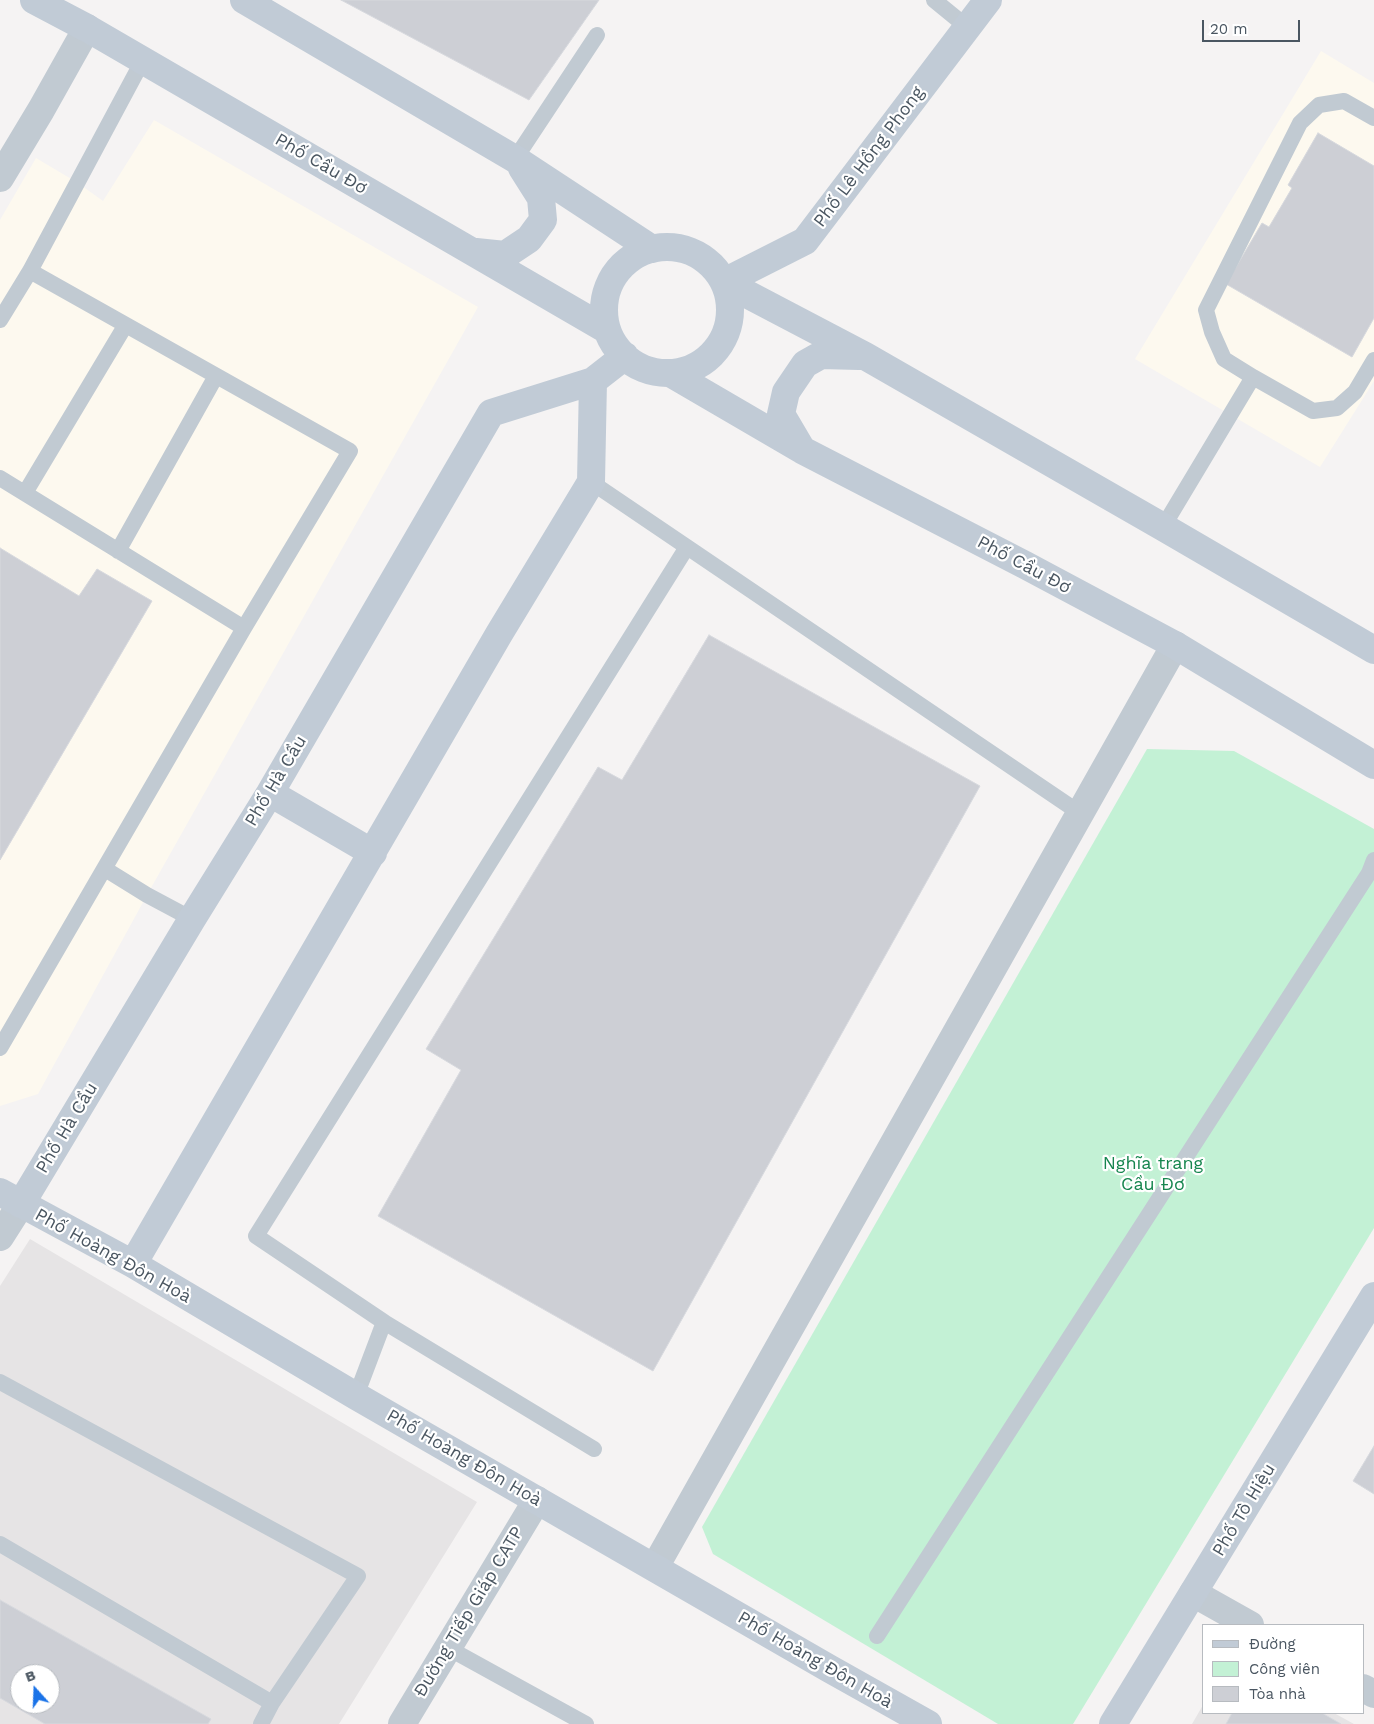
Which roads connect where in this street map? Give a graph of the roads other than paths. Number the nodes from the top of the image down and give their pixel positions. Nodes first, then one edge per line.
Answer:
1 (34, 0) edge
2 (244, 0) edge
3 (934, 0) edge
4 (988, 0) edge
5 (967, 27) junction
6 (87, 28) junction
7 (598, 35) dead end
8 (143, 60) junction
9 (1374, 118) edge
10 (516, 159) junction
11 (0, 178) edge
12 (652, 249) junction
13 (472, 251) junction
14 (30, 271) junction
15 (724, 282) junction
16 (0, 320) edge
17 (125, 326) junction
18 (607, 330) junction
19 (625, 356) junction
20 (865, 356) junction
21 (1374, 360) edge
22 (670, 373) junction
23 (216, 376) junction
24 (1253, 377) junction
25 (593, 380) junction
26 (802, 450) junction
27 (0, 478) edge
28 (591, 482) junction
29 (25, 493) junction
30 (1163, 527) junction
31 (686, 547) junction
32 (118, 550) junction
33 (244, 628) junction
34 (1175, 645) junction
35 (1374, 650) edge
36 (1374, 765) edge
37 (270, 793) junction
38 (1080, 813) junction
39 (373, 853) junction
40 (1374, 860) edge
41 (105, 869) junction
42 (192, 919) junction
43 (0, 1048) edge
44 (10, 1198) edge
45 (0, 1237) edge
46 (133, 1264) junction
47 (1374, 1296) edge
48 (384, 1322) junction
49 (0, 1382) edge
50 (356, 1396) junction
51 (594, 1449) dead end
52 (537, 1500) junction
53 (0, 1544) edge
54 (655, 1567) junction
55 (1193, 1593) junction
56 (1248, 1624) edge
57 (877, 1636) dead end
58 (448, 1648) junction
59 (272, 1703) junction
60 (913, 1720) edge
61 (261, 1724) edge
62 (402, 1724) edge
63 (586, 1724) edge
64 (1113, 1724) edge

1 - 6 street, Phố Cầu Đơ
2 - 10 street
3 - 5 lane
4 - 5 street, Phố Lê Hồng Phong
5 - 15 street, Phố Lê Hồng Phong
6 - 8 street, Phố Cầu Đơ
6 - 11 street
7 - 10 lane
8 - 13 street, Phố Cầu Đơ
8 - 14 lane
9 - 24 lane
10 - 12 street
10 - 13 street
12 - 15 street
12 - 18 street
13 - 18 street, Phố Cầu Đơ
14 - 16 lane
14 - 17 lane
15 - 20 street
15 - 22 street
17 - 23 lane
17 - 29 lane
18 - 19 street
19 - 22 street
19 - 25 street, Phố Hà Cầu
20 - 26 street
20 - 30 street
21 - 24 lane
22 - 26 street, Phố Cầu Đơ
23 - 32 lane
23 - 33 lane
24 - 30 lane
25 - 28 street
25 - 37 street, Phố Hà Cầu
26 - 34 street, Phố Cầu Đơ
27 - 29 lane
28 - 31 lane
28 - 39 street
29 - 32 lane
30 - 35 street
31 - 38 lane
31 - 48 lane
32 - 33 lane
33 - 41 lane
34 - 36 street, Phố Cầu Đơ
34 - 38 street
37 - 39 street
37 - 42 street, Phố Hà Cầu
38 - 54 street
39 - 46 street
40 - 57 lane
41 - 42 lane
41 - 43 lane
42 - 44 street, Phố Hà Cầu
44 - 45 street, Phố Hà Cầu
44 - 46 street, Phố Hoàng Đôn Hoà
46 - 50 street, Phố Hoàng Đôn Hoà
47 - 55 street, Phố Tô Hiệu
48 - 50 lane
48 - 51 lane
49 - 59 lane
50 - 52 street, Phố Hoàng Đôn Hoà
52 - 54 street, Phố Hoàng Đôn Hoà
52 - 58 street, Đường Tiếp Giáp CATP
53 - 59 lane
54 - 60 street, Phố Hoàng Đôn Hoà
55 - 56 street
55 - 64 street, Phố Tô Hiệu
58 - 62 street, Đường Tiếp Giáp CATP
58 - 63 lane
59 - 61 lane

